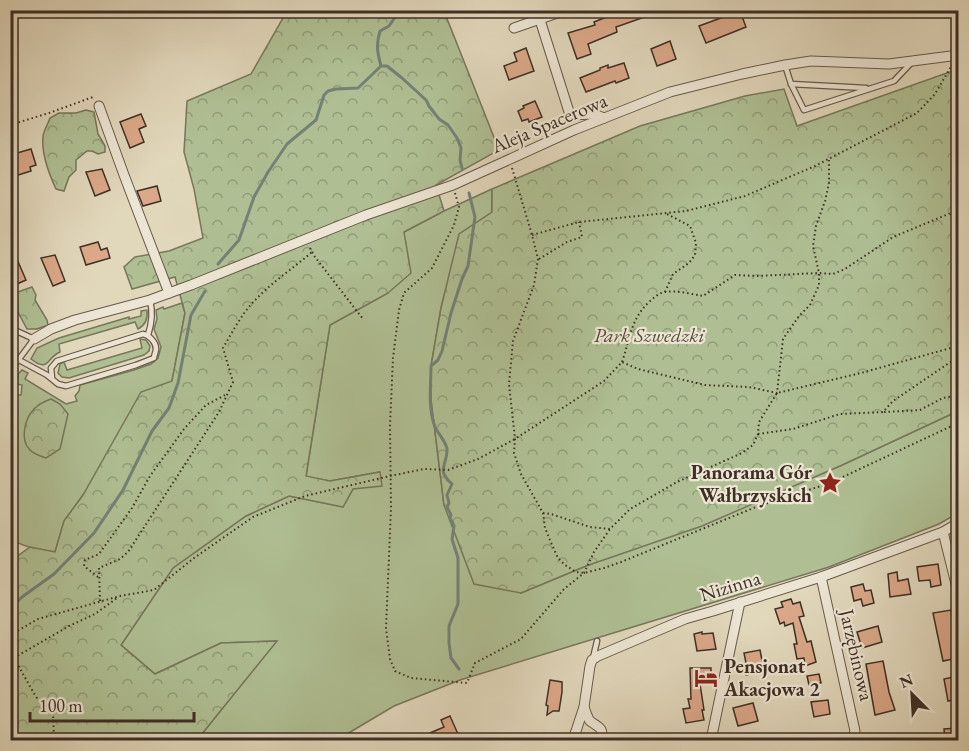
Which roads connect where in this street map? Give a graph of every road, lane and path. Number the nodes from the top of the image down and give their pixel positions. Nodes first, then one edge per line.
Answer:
1 (566, 10) edge
2 (540, 20) junction
3 (514, 28) dead end
4 (957, 57) edge
5 (912, 61) junction
6 (785, 65) junction
7 (791, 84) junction
8 (871, 88) junction
9 (99, 106) joint
10 (570, 115) junction
11 (604, 118) junction
12 (10, 125) edge
13 (567, 134) junction
14 (829, 159) junction
15 (509, 160) junction
16 (453, 185) junction
17 (958, 210) edge
18 (950, 212) junction
19 (667, 213) junction
20 (579, 222) junction
21 (532, 235) junction
22 (958, 243) edge
23 (310, 248) dead end
24 (312, 252) junction
25 (538, 259) junction
26 (819, 273) junction
27 (665, 292) junction
28 (168, 293) junction
29 (150, 300) junction
30 (363, 320) dead end
31 (10, 328) edge
32 (148, 335) junction
33 (34, 339) junction
34 (958, 346) edge
35 (958, 355) edge
36 (20, 360) junction
37 (622, 363) junction
38 (10, 372) edge
39 (52, 378) junction
40 (777, 393) junction
41 (227, 394) junction
42 (958, 395) edge
43 (883, 412) junction
44 (958, 423) edge
45 (758, 434) junction
46 (515, 439) junction
47 (390, 476) junction
48 (543, 513) junction
49 (958, 523) edge
50 (609, 529) junction
51 (943, 532) junction
52 (584, 573) junction
53 (821, 577) junction
54 (99, 579) junction
55 (958, 592) edge
56 (120, 596) junction
57 (100, 602) junction
58 (740, 602) junction
59 (10, 635) edge
60 (597, 641) dead end
61 (15, 658) junction
62 (10, 660) edge
63 (592, 660) junction
64 (584, 707) junction
65 (54, 741) edge
66 (573, 741) edge
67 (601, 741) edge
68 (711, 741) edge
69 (852, 741) edge

1 - 2 street
2 - 3 street
2 - 10 street
4 - 5 street, Aleja Spacerowa
4 - 14 path
5 - 6 street, Aleja Spacerowa
5 - 8 lane
6 - 7 lane
6 - 11 street, Aleja Spacerowa
7 - 8 lane
7 - 8 lane
9 - 12 path
9 - 28 street
10 - 11 street
10 - 13 street
11 - 13 street, Aleja Spacerowa
13 - 15 street, Aleja Spacerowa
14 - 19 path
14 - 26 path
15 - 16 street, Aleja Spacerowa
15 - 21 path
16 - 28 street, Aleja Spacerowa
16 - 47 path
17 - 18 path
18 - 22 path
18 - 26 path
19 - 20 path
19 - 27 path
20 - 21 path
20 - 25 path
21 - 25 path
23 - 24 path
24 - 30 path
24 - 41 path
25 - 46 path
26 - 27 path
26 - 40 path
27 - 37 path
28 - 29 street, Aleja Spacerowa
29 - 32 lane
29 - 33 street, Aleja Spacerowa
31 - 33 lane
32 - 39 lane
32 - 39 lane
33 - 36 lane
34 - 40 path
35 - 43 path
36 - 38 lane
36 - 39 lane
37 - 40 path
37 - 46 path
40 - 45 path
41 - 54 path
41 - 54 path
42 - 43 path
43 - 45 path
44 - 52 path
45 - 50 path
46 - 47 path
46 - 48 path
47 - 52 path
47 - 56 path
48 - 50 path
48 - 52 path
49 - 51 street, Nizinna
50 - 52 path
51 - 53 street, Nizinna
51 - 55 street
53 - 58 street, Nizinna
53 - 69 street, Jarzębinowa
54 - 57 path
56 - 57 path
56 - 61 path
57 - 59 path
58 - 63 street, Nizinna
58 - 68 street
60 - 63 lane
61 - 62 path
61 - 65 path
63 - 64 street
64 - 66 street
64 - 67 street

